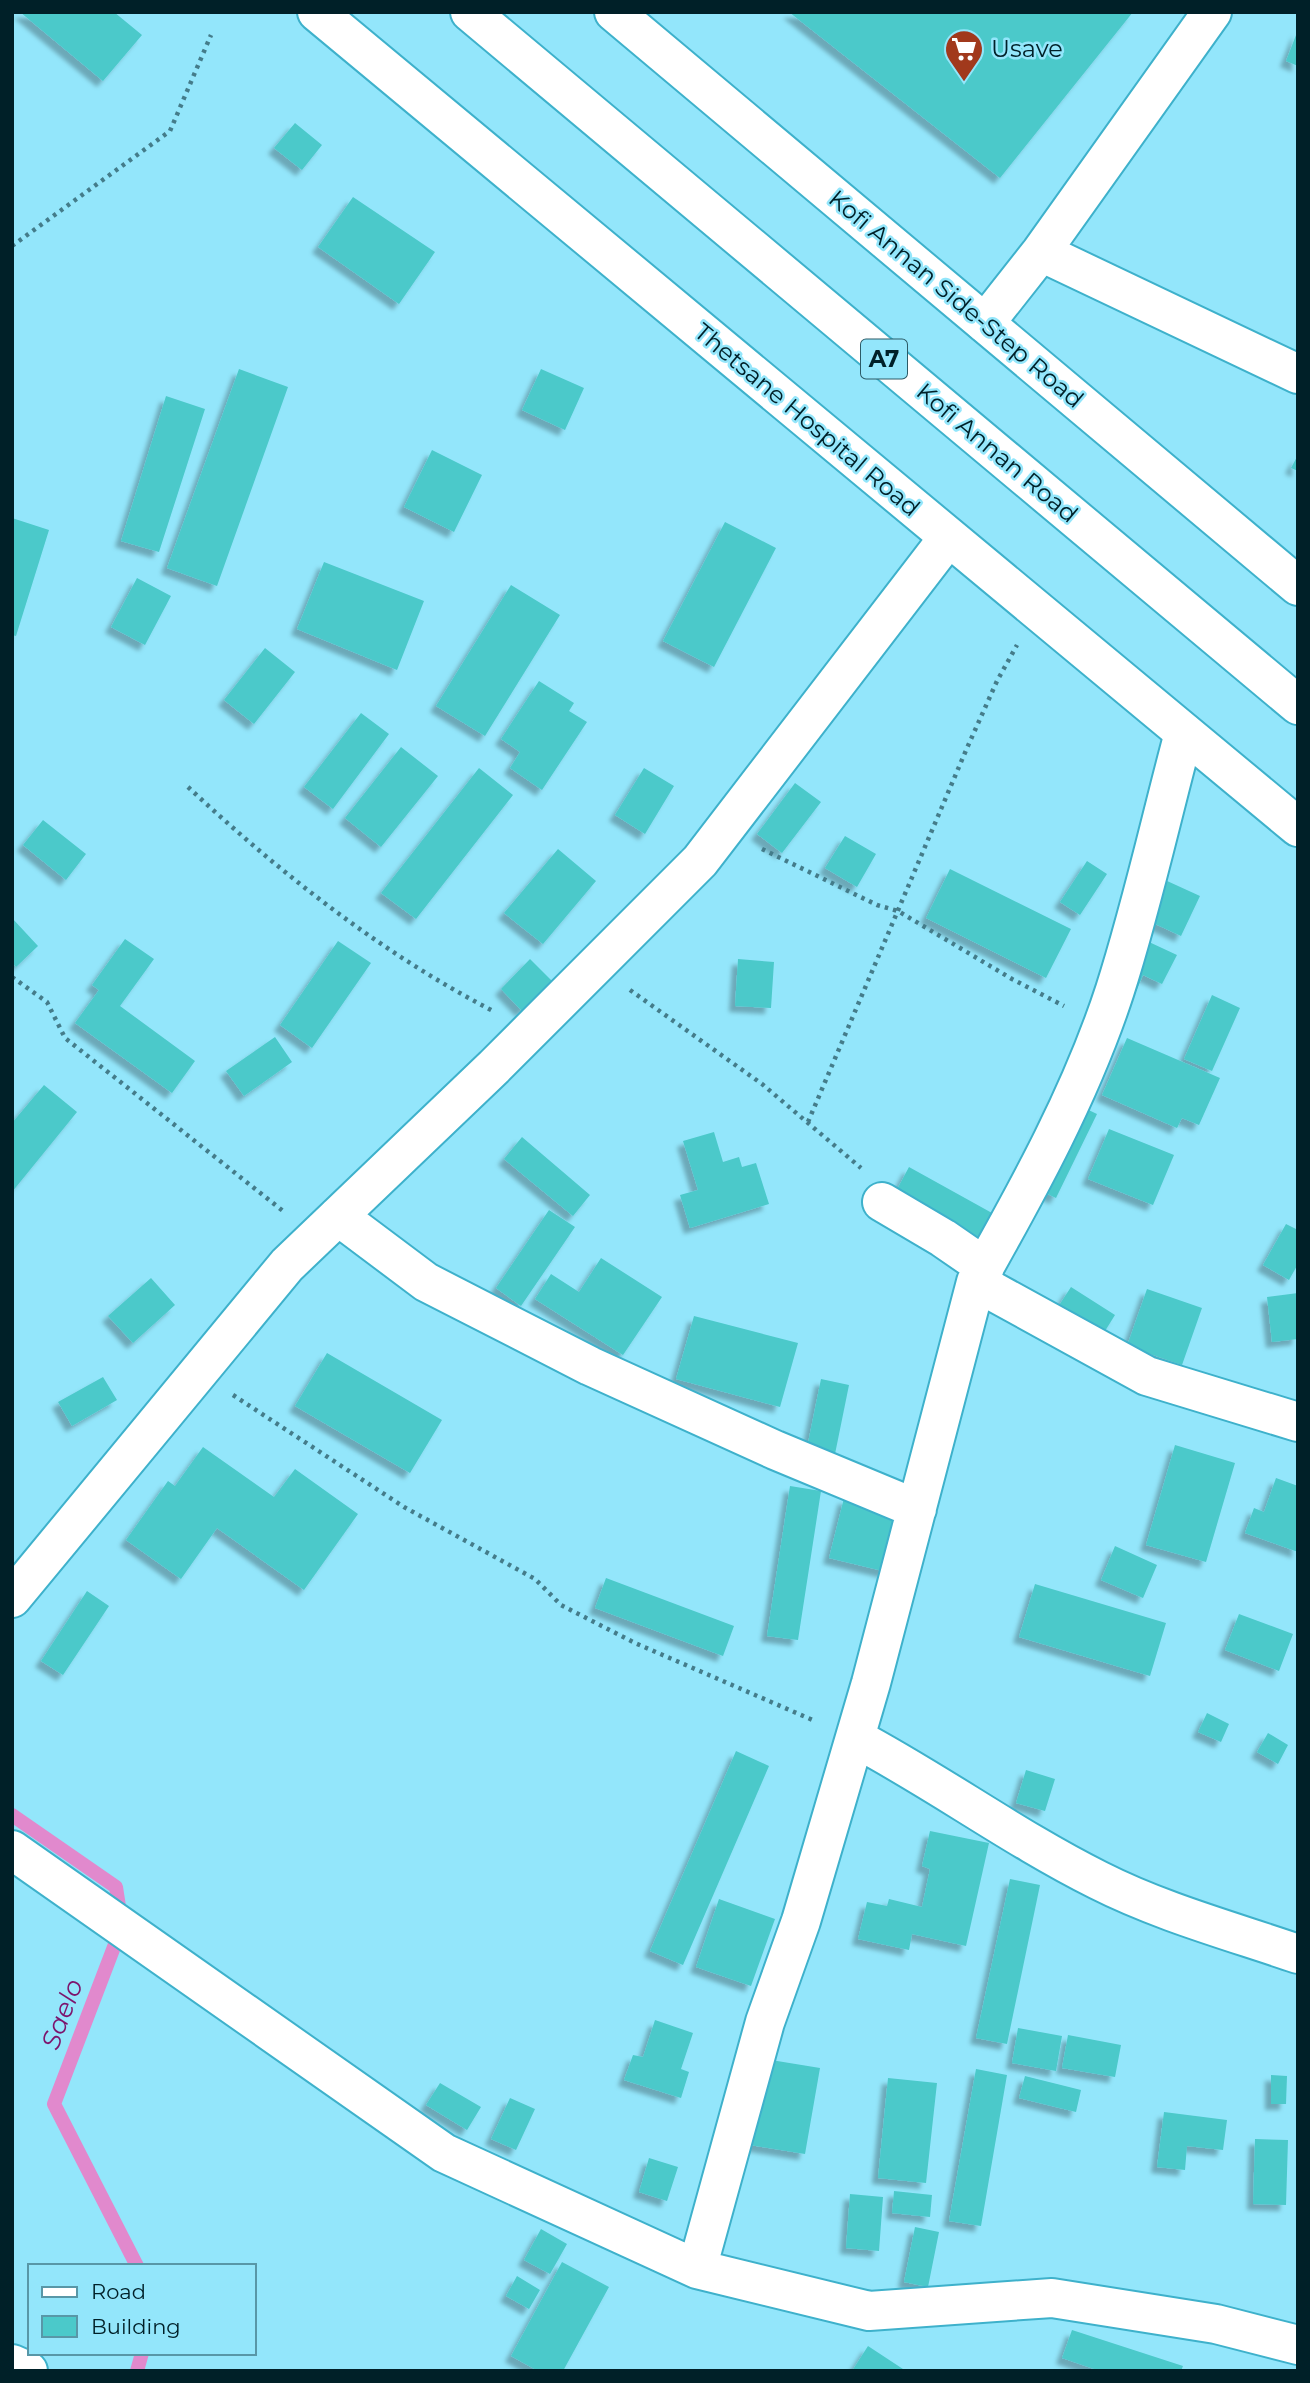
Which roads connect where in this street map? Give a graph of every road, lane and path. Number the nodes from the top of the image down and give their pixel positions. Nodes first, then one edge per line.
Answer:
1 (317, 12) edge
2 (470, 12) edge
3 (614, 12) edge
4 (1212, 12) edge
5 (211, 35) dead end
6 (12, 246) edge
7 (1041, 252) junction
8 (985, 323) junction
9 (1298, 373) edge
10 (948, 538) junction
11 (1298, 586) edge
12 (1037, 611) junction
13 (1298, 705) edge
14 (1184, 733) junction
15 (188, 787) dead end
16 (1298, 827) edge
17 (723, 831) junction
18 (898, 911) junction
19 (594, 967) junction
20 (12, 977) edge
21 (1101, 1025) junction
22 (531, 1030) junction
23 (808, 1122) junction
24 (882, 1202) joint
25 (327, 1227) junction
26 (981, 1274) junction
27 (198, 1374) junction
28 (1298, 1422) edge
29 (917, 1509) junction
30 (12, 1598) edge
31 (855, 1738) junction
32 (12, 1850) edge
33 (1298, 1954) edge
34 (697, 2269) junction
35 (1298, 2345) edge
36 (12, 2364) edge
37 (28, 2371) edge

1 - 10 street, Thetsane Hospital Road
2 - 13 street, Kofi Annan Road / A7
3 - 8 street, Kofi Annan Side-Step Road
4 - 7 street
5 - 6 path
7 - 8 street
7 - 9 street
8 - 11 street, Kofi Annan Side-Step Road
10 - 12 street, Thetsane Hospital Road
10 - 17 street
12 - 14 street, Thetsane Hospital Road
12 - 18 path
14 - 16 street, Thetsane Hospital Road
14 - 21 street
15 - 22 path
17 - 18 path
17 - 19 street
18 - 21 path
18 - 23 path
19 - 22 street
19 - 23 path
20 - 25 path
21 - 26 street
22 - 25 street
23 - 24 path
24 - 26 street
25 - 27 street
25 - 29 street
26 - 28 street
26 - 29 street
27 - 30 street
27 - 31 path
29 - 31 street
31 - 33 street
31 - 34 street
32 - 34 street
34 - 35 street
36 - 37 street

